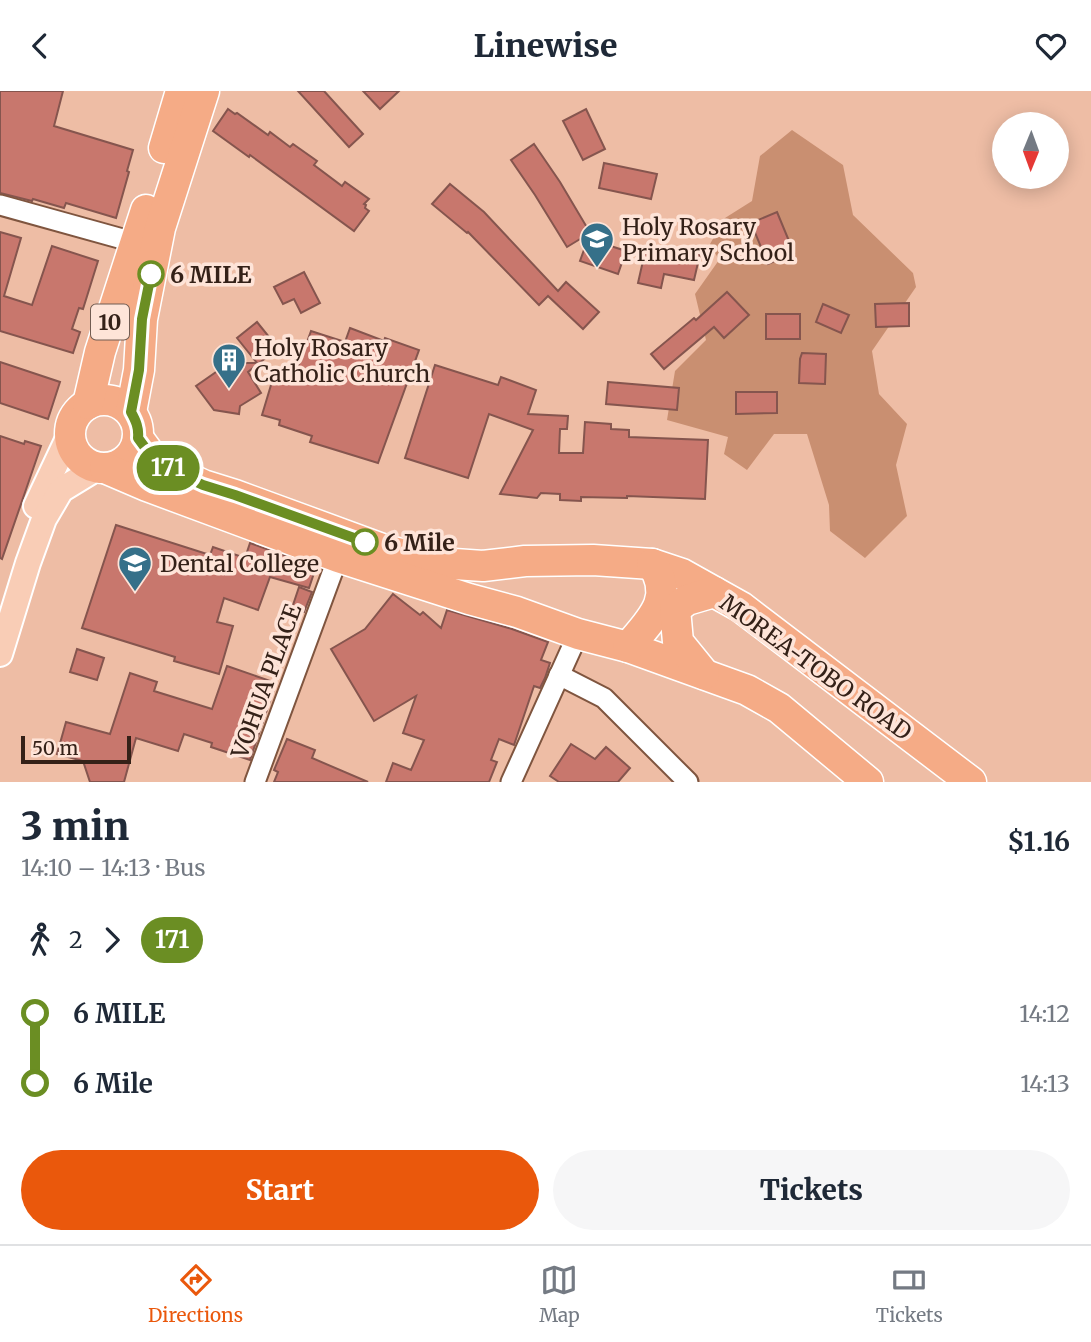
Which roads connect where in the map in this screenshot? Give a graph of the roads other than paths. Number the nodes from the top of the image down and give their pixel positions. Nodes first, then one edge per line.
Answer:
1 (181, 91) edge
2 (204, 91) edge
3 (0, 205) edge
4 (137, 243) junction
5 (88, 404) junction
6 (134, 425) junction
7 (70, 434) junction
8 (101, 468) junction
9 (338, 557) junction
10 (652, 564) junction
11 (484, 566) junction
12 (714, 592) junction
13 (496, 606) junction
14 (3, 625) edge
15 (578, 634) junction
16 (628, 647) junction
17 (0, 654) edge
18 (705, 674) junction
19 (559, 675) junction
20 (255, 782) edge
21 (511, 782) edge
22 (688, 782) edge
23 (868, 782) edge
24 (971, 782) edge

1 - 4 highway, 10
2 - 6 highway, 10
3 - 4 street
4 - 5 highway, 10
5 - 6 highway
5 - 7 highway
6 - 8 highway
6 - 11 highway, MOREA-TOBO ROAD
7 - 8 highway
7 - 14 main road
8 - 9 highway
8 - 14 main road
9 - 13 highway
9 - 20 street, VOHUA PLACE
10 - 11 highway, MOREA-TOBO ROAD
10 - 12 highway, MOREA-TOBO ROAD
10 - 16 highway
11 - 13 highway
12 - 18 highway
12 - 24 highway, MOREA-TOBO ROAD
13 - 15 highway
14 - 17 main road
15 - 16 highway
15 - 19 street
16 - 18 highway
18 - 23 highway
19 - 21 street
19 - 22 street

